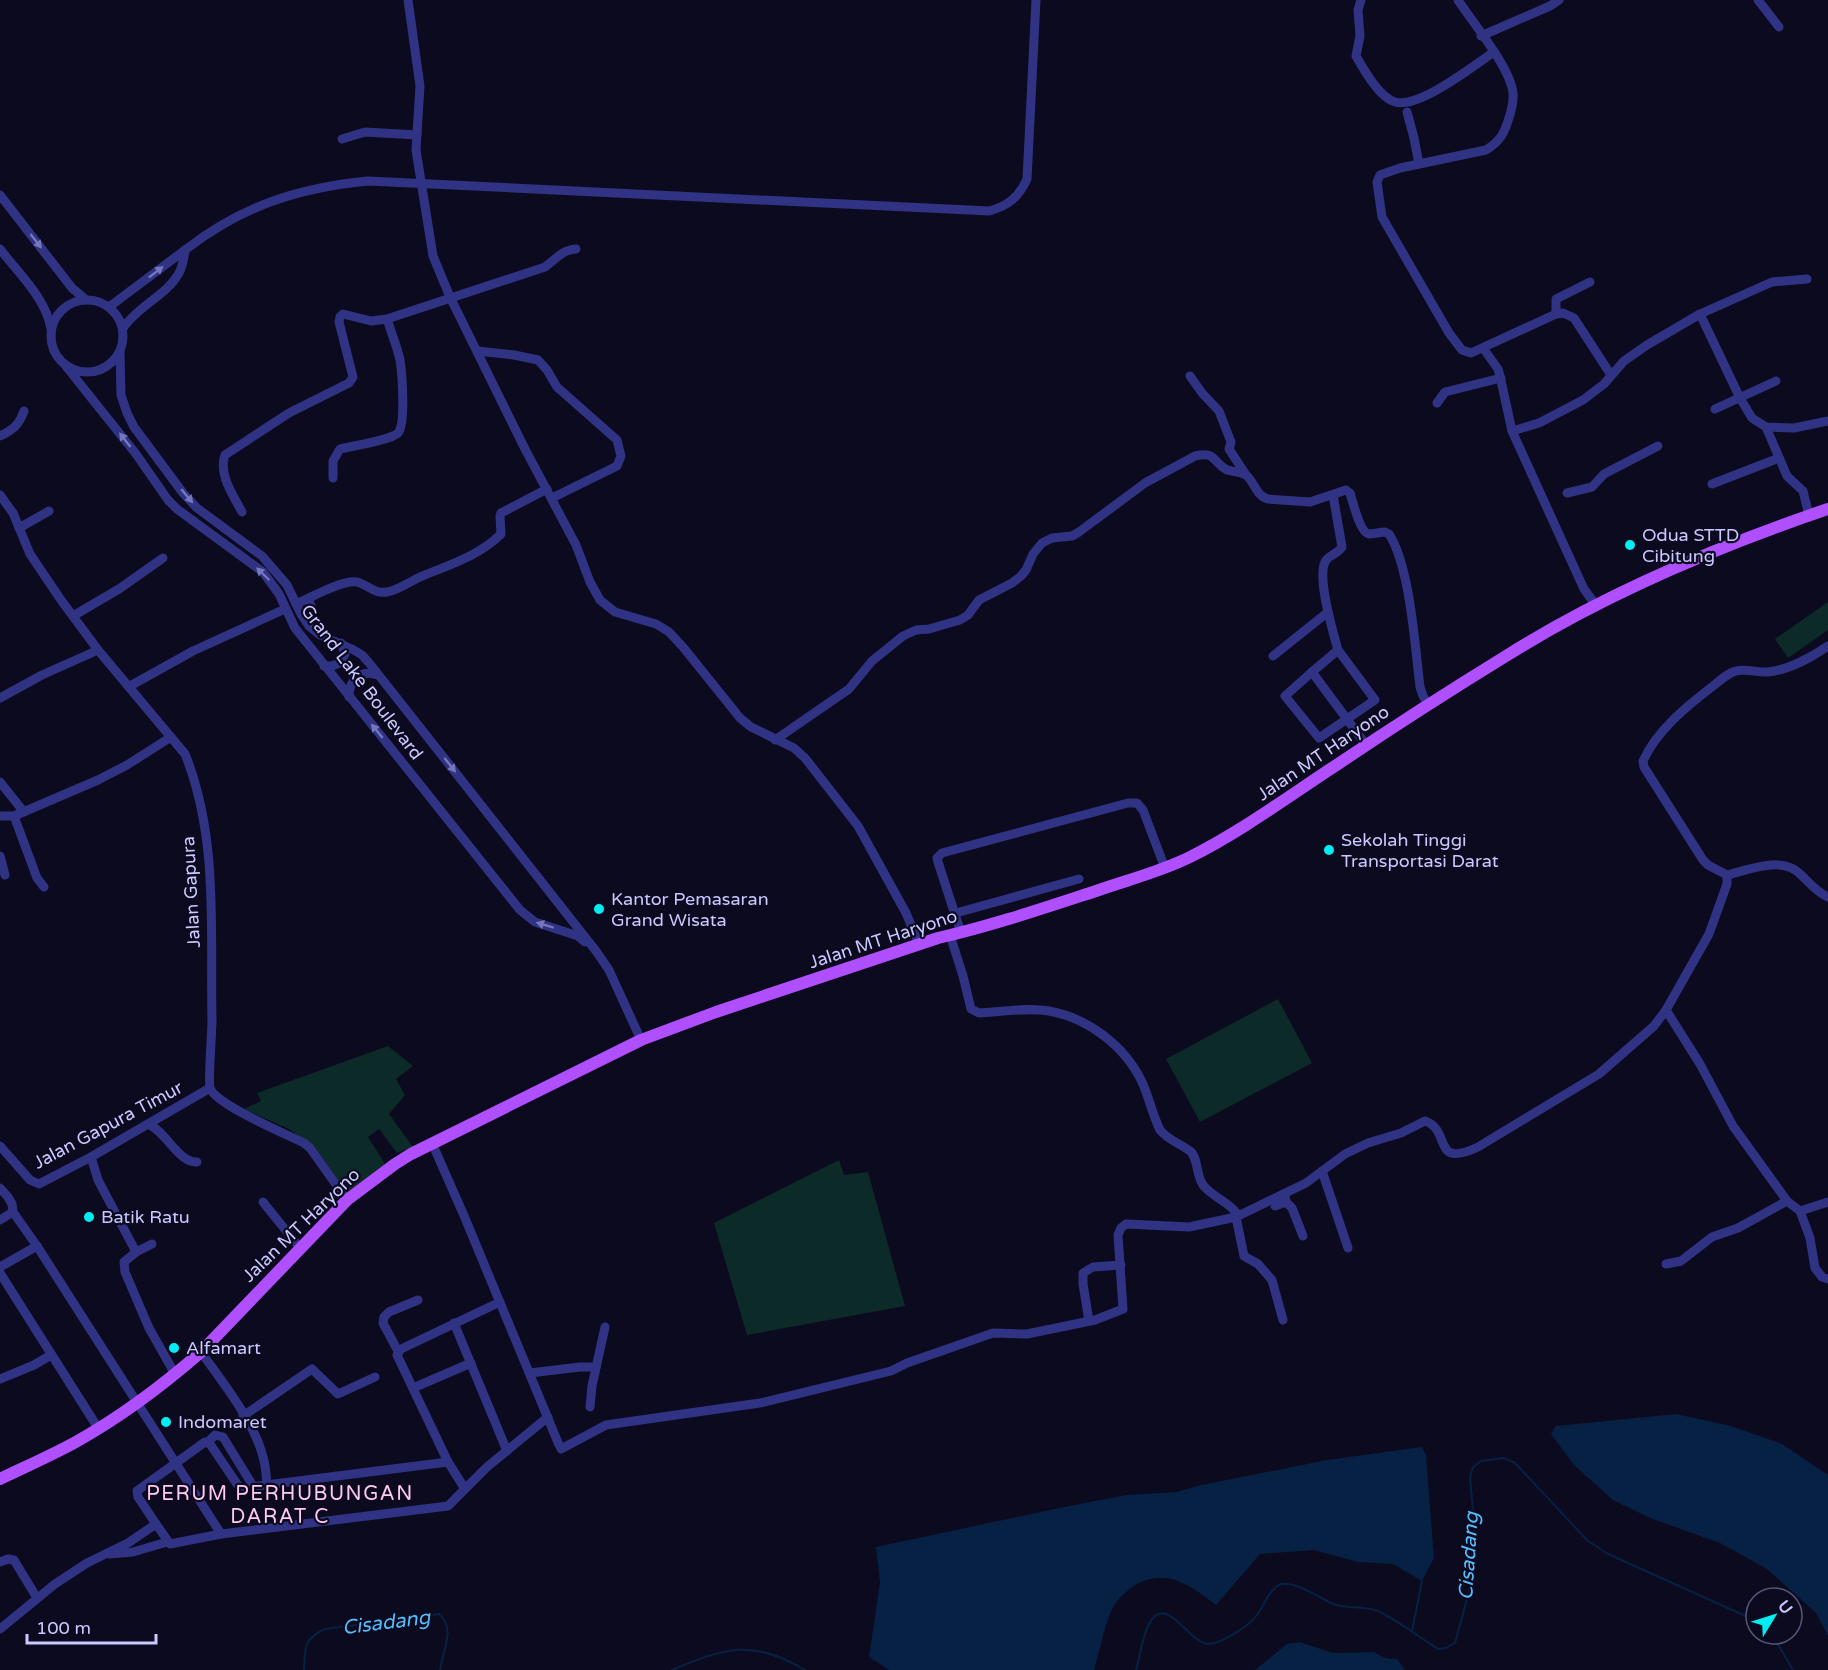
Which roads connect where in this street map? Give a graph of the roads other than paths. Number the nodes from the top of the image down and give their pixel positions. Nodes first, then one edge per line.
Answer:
1 (408, 0) edge
2 (1036, 0) edge
3 (1361, 0) edge
4 (1458, 0) edge
5 (1559, 0) edge
6 (1758, 0) edge
7 (1779, 27) dead end
8 (1481, 36) junction
9 (1494, 52) junction
10 (1407, 112) dead end
11 (417, 135) junction
12 (342, 139) dead end
13 (1419, 164) junction
14 (423, 184) junction
15 (0, 195) edge
16 (0, 249) edge
17 (576, 249) dead end
18 (185, 250) junction
19 (1807, 279) dead end
20 (1590, 282) dead end
21 (450, 297) junction
22 (86, 299) junction
23 (110, 307) junction
24 (1556, 314) junction
25 (1700, 314) junction
26 (387, 319) junction
27 (123, 328) junction
28 (51, 331) junction
29 (1483, 348) junction
30 (477, 351) junction
31 (120, 353) junction
32 (65, 365) junction
33 (1611, 375) junction
34 (1190, 376) dead end
35 (1501, 378) junction
36 (1776, 381) dead end
37 (1740, 398) junction
38 (1437, 403) dead end
39 (1714, 409) dead end
40 (24, 411) dead end
41 (1828, 421) edge
42 (1767, 427) junction
43 (1512, 431) junction
44 (0, 436) edge
45 (1658, 446) dead end
46 (1779, 458) junction
47 (1246, 475) junction
48 (333, 477) dead end
49 (1712, 484) dead end
50 (1567, 493) dead end
51 (549, 494) junction
52 (1333, 495) junction
53 (1, 501) edge
54 (1828, 509) edge
55 (49, 511) dead end
56 (242, 512) dead end
57 (1809, 515) junction
58 (20, 528) junction
59 (163, 558) dead end
60 (308, 599) junction
61 (296, 604) junction
62 (1595, 604) junction
63 (285, 609) junction
64 (1328, 612) junction
65 (73, 616) junction
66 (309, 626) junction
67 (341, 643) junction
68 (1828, 646) edge
69 (98, 650) junction
70 (1338, 650) junction
71 (1273, 656) dead end
72 (324, 666) junction
73 (1312, 672) junction
74 (379, 675) junction
75 (130, 686) junction
76 (349, 697) junction
77 (0, 698) edge
78 (1429, 706) junction
79 (1347, 720) junction
80 (171, 737) junction
81 (775, 740) junction
82 (1366, 744) junction
83 (0, 782) edge
84 (24, 812) junction
85 (0, 816) edge
86 (14, 816) junction
87 (0, 856) edge
88 (1164, 868) junction
89 (5, 875) dead end
90 (1727, 875) junction
91 (1078, 879) dead end
92 (45, 887) dead end
93 (1828, 897) edge
94 (956, 913) junction
95 (955, 934) junction
96 (919, 944) junction
97 (596, 951) junction
98 (1666, 1010) junction
99 (641, 1040) junction
100 (210, 1088) junction
101 (148, 1124) junction
102 (432, 1143) junction
103 (0, 1146) edge
104 (91, 1156) junction
105 (197, 1162) dead end
106 (1322, 1171) junction
107 (0, 1188) edge
108 (1283, 1192) junction
109 (347, 1200) junction
110 (1787, 1201) junction
111 (263, 1202) dead end
112 (1286, 1202) junction
113 (1828, 1202) edge
114 (1275, 1206) dead end
115 (1800, 1211) junction
116 (13, 1212) junction
117 (1237, 1216) junction
118 (0, 1220) edge
119 (1303, 1236) dead end
120 (152, 1244) dead end
121 (37, 1246) junction
122 (300, 1248) junction
123 (1348, 1248) dead end
124 (136, 1252) junction
125 (1666, 1264) dead end
126 (1121, 1265) junction
127 (0, 1267) edge
128 (0, 1273) edge
129 (1828, 1279) edge
130 (418, 1300) dead end
131 (500, 1302) junction
132 (1283, 1320) dead end
133 (1089, 1321) junction
134 (454, 1323) junction
135 (605, 1327) dead end
136 (398, 1351) junction
137 (201, 1352) junction
138 (51, 1355) junction
139 (471, 1363) junction
140 (596, 1367) junction
141 (530, 1373) junction
142 (175, 1374) junction
143 (375, 1377) dead end
144 (0, 1379) edge
145 (413, 1388) junction
146 (136, 1402) junction
147 (590, 1407) dead end
148 (243, 1416) junction
149 (548, 1418) junction
150 (98, 1428) junction
151 (208, 1442) junction
152 (507, 1451) junction
153 (448, 1462) junction
154 (175, 1463) junction
155 (0, 1479) edge
156 (267, 1485) junction
157 (253, 1486) junction
158 (465, 1489) junction
159 (156, 1524) junction
160 (221, 1534) junction
161 (167, 1542) junction
162 (105, 1554) junction
163 (0, 1562) edge
164 (37, 1598) junction
165 (0, 1629) edge

1 - 11 street
2 - 14 street
3 - 9 street
4 - 8 street
5 - 8 street
6 - 7 street
8 - 9 street
9 - 13 street
10 - 13 street
11 - 12 street
11 - 14 street
13 - 29 street
14 - 18 street
14 - 21 street
15 -> 22 street
16 - 28 street
17 - 21 street
23 -> 18 street
18 - 27 street
19 - 25 street
20 - 24 street
21 - 26 street
21 - 30 street
22 - 23 street
22 - 28 street
23 - 27 street
24 - 29 street
24 - 33 street
25 - 33 street
25 - 37 street
26 - 48 street
26 - 56 street
27 - 31 street
28 - 32 street
29 - 35 street
30 - 51 street
30 - 51 street
31 - 32 street
31 -> 61 street, Grand Lake Boulevard
63 -> 32 street, Grand Lake Boulevard
33 - 43 street
34 - 47 street
35 - 38 street
35 - 43 street
36 - 37 street
37 - 39 street
37 - 42 street
40 - 44 street
41 - 42 street
42 - 46 street
43 - 62 street
45 - 50 street
46 - 49 street
46 - 57 street
47 - 52 street
47 - 81 street
51 - 60 street
51 - 81 street
52 - 64 street
52 - 78 street
53 - 58 street, Jalan Gapura
54 - 57 main road, Jalan MT Haryono
55 - 58 street
57 - 62 main road, Jalan MT Haryono
58 - 65 street, Jalan Gapura
59 - 65 street
60 - 61 street
60 - 66 street
61 - 66 street, Grand Lake Boulevard
62 - 78 main road, Jalan MT Haryono
63 - 72 street, Grand Lake Boulevard
63 - 75 street
64 - 70 street
64 - 71 street
65 - 69 street, Jalan Gapura
66 - 67 street, Grand Lake Boulevard
67 - 72 street
67 - 74 street, Grand Lake Boulevard
68 - 90 street
69 - 75 street, Jalan Gapura
69 - 77 street
70 - 73 street
70 - 79 street
72 - 76 street, Grand Lake Boulevard
73 - 79 street
73 - 79 street
74 - 76 street
74 -> 97 street, Grand Lake Boulevard
75 - 80 street, Jalan Gapura
97 -> 76 street, Grand Lake Boulevard
78 - 82 main road, Jalan MT Haryono
79 - 82 street
80 - 84 street
80 - 100 street, Jalan Gapura
81 - 96 street
82 - 88 main road, Jalan MT Haryono
83 - 84 street
84 - 86 street
85 - 86 street
86 - 92 street
87 - 89 street
88 - 94 street
88 - 95 main road, Jalan MT Haryono
90 - 93 street
90 - 98 street
91 - 94 street
94 - 95 street
95 - 96 main road, Jalan MT Haryono
95 - 117 street
96 - 99 main road, Jalan MT Haryono
97 - 99 street, Grand Lake Boulevard
98 - 106 street
98 - 110 street
99 - 102 main road, Jalan MT Haryono
100 - 101 street, Jalan Gapura Timur
100 - 109 street
101 - 104 street, Jalan Gapura Timur
101 - 105 street
102 - 109 main road, Jalan MT Haryono
102 - 131 street
103 - 104 street, Jalan Gapura Timur
104 - 124 street
106 - 108 street
106 - 123 street
107 - 116 street
108 - 112 street
108 - 117 street
109 - 122 main road, Jalan MT Haryono
110 - 115 street
110 - 125 street
111 - 122 street
112 - 114 street
112 - 119 street
113 - 115 street
115 - 129 street
116 - 118 street
116 - 121 street
117 - 126 street
117 - 132 street
120 - 124 street
121 - 127 street
121 - 146 street
122 - 137 main road, Jalan MT Haryono
124 - 142 street
126 - 133 street
126 - 133 street
128 - 138 street
130 - 136 street
131 - 134 street
131 - 141 street
133 - 149 street
134 - 136 street
134 - 139 street
135 - 140 street
136 - 145 street
137 - 142 main road, Jalan MT Haryono
137 - 148 street
138 - 144 street
138 - 150 street
139 - 145 street
139 - 152 street
140 - 141 street
140 - 147 street
141 - 149 street
142 - 146 main road, Jalan MT Haryono
143 - 148 street
145 - 153 street
146 - 150 main road, Jalan MT Haryono
146 - 154 street
148 - 156 street
149 - 152 street
150 - 155 main road, Jalan MT Haryono
151 - 154 street
151 - 157 street
151 - 157 street
152 - 158 street
153 - 156 street
153 - 158 street
154 - 159 street
154 - 160 street
156 - 157 street
158 - 160 street
159 - 161 street
159 - 162 street
160 - 161 street
161 - 162 street
162 - 164 street
163 - 164 street
164 - 165 street

